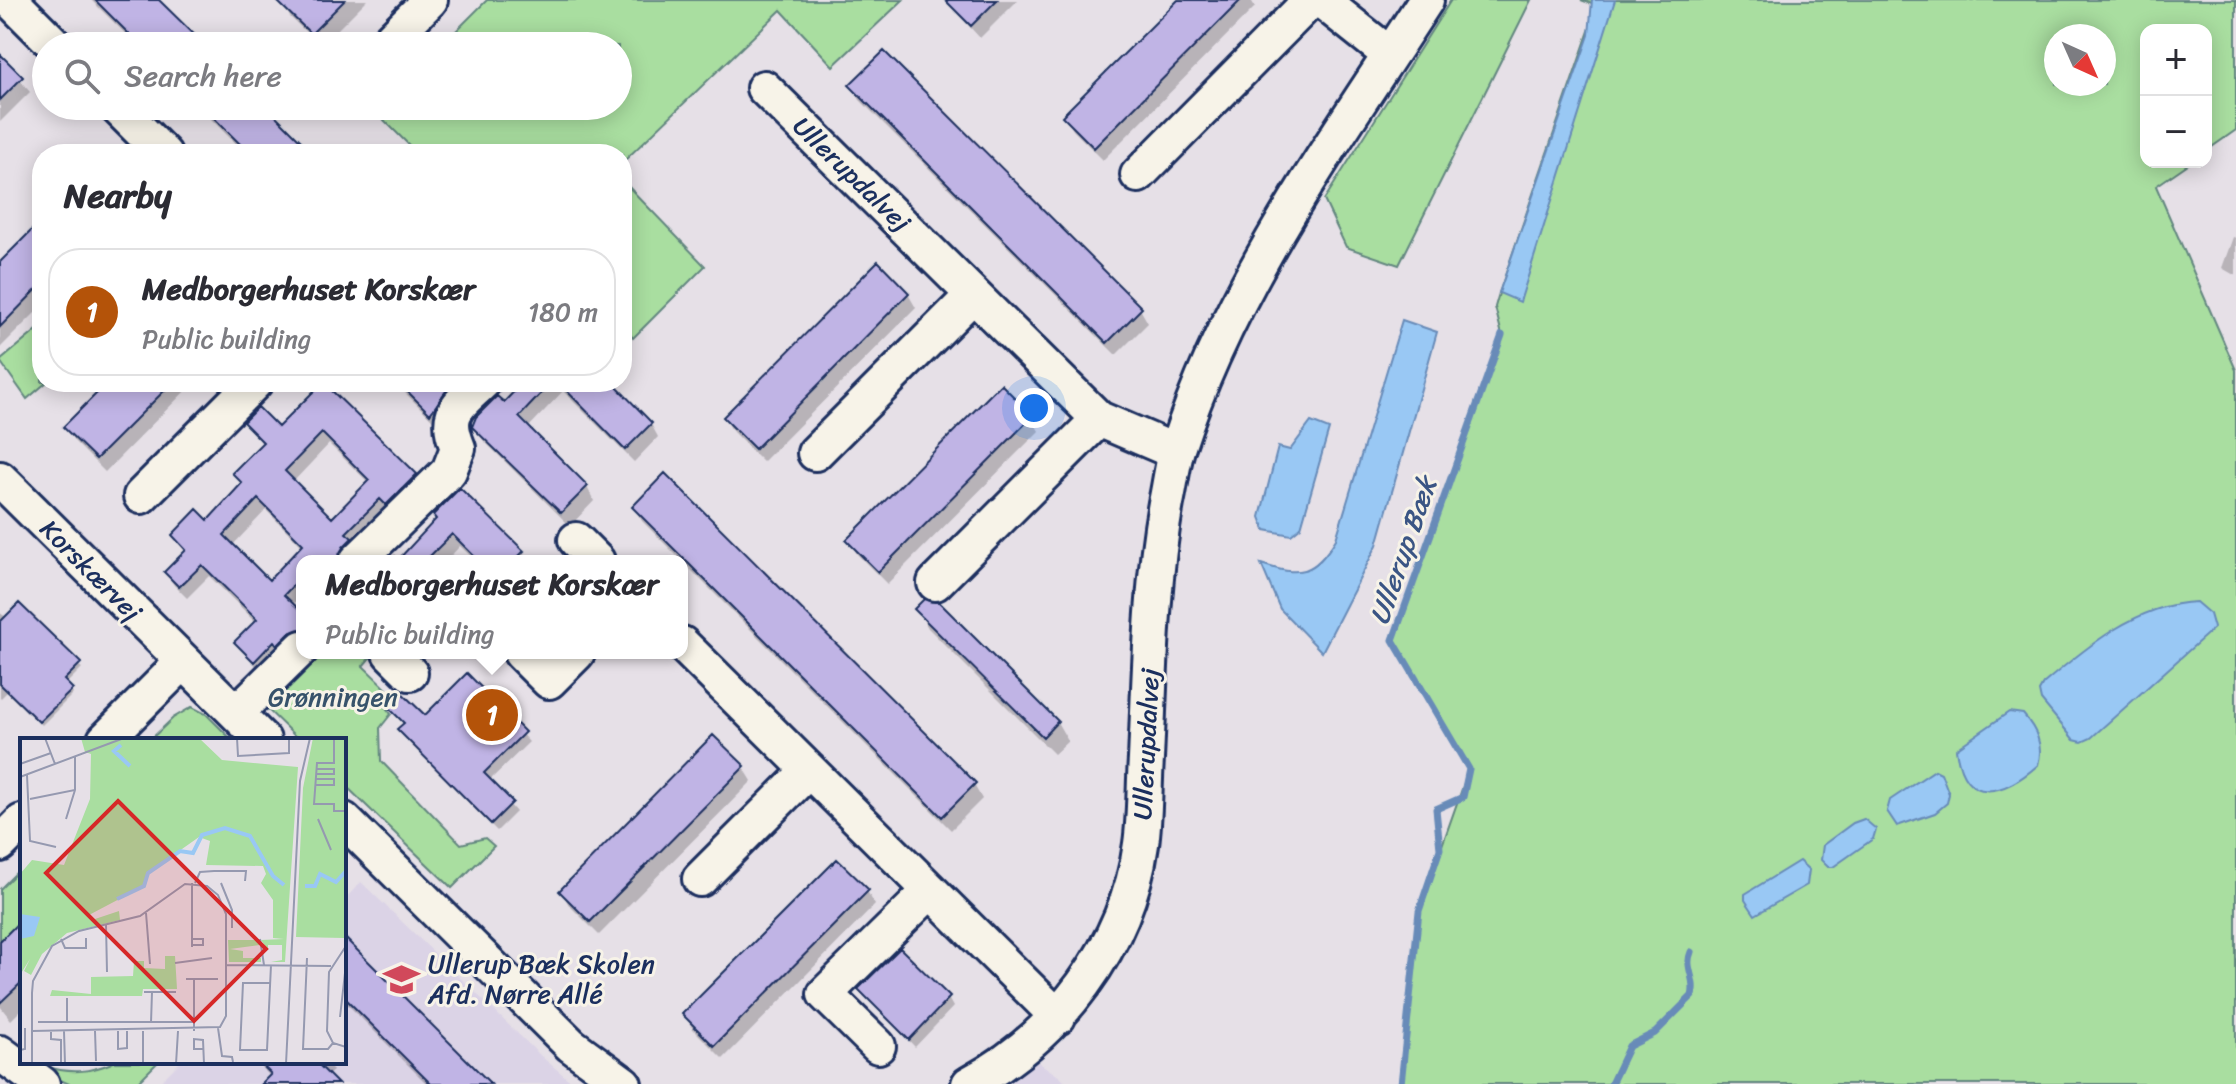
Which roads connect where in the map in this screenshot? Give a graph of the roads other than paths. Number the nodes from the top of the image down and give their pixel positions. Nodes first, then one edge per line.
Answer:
1 (10, 0) edge
2 (430, 0) edge
3 (1311, 0) edge
4 (1321, 0) edge
5 (1426, 0) edge
6 (42, 32) edge
7 (398, 32) edge
8 (1390, 55) junction
9 (764, 88) dead end
10 (130, 120) edge
11 (154, 144) edge
12 (1138, 175) dead end
13 (973, 295) junction
14 (245, 392) edge
15 (473, 392) edge
16 (1099, 419) junction
17 (1176, 452) junction
18 (815, 453) dead end
19 (0, 479) edge
20 (141, 496) dead end
21 (363, 555) edge
22 (935, 583) dead end
23 (688, 650) edge
24 (296, 654) edge
25 (527, 659) edge
26 (571, 659) edge
27 (183, 662) junction
28 (236, 713) junction
29 (107, 738) edge
30 (261, 738) edge
31 (809, 770) junction
32 (346, 822) edge
33 (20, 824) edge
34 (0, 844) edge
35 (700, 879) dead end
36 (930, 891) junction
37 (1058, 1017) junction
38 (878, 1046) dead end
39 (0, 1053) edge
40 (42, 1084) edge
41 (624, 1084) edge
42 (969, 1084) edge

1 - 6 street
2 - 7 street
3 - 12 street
4 - 8 street
5 - 8 street, Ullerupdalvej
8 - 17 street, Ullerupdalvej
9 - 13 street, Ullerupdalvej
10 - 11 street
13 - 16 street, Ullerupdalvej
13 - 18 street
14 - 20 street
15 - 21 street
16 - 17 street, Ullerupdalvej
16 - 22 street
17 - 37 street, Ullerupdalvej
19 - 27 street, Korskærvej
23 - 31 street
24 - 28 street
25 - 26 street
27 - 28 street
27 - 29 street
28 - 30 street
31 - 35 street
31 - 36 street
32 - 41 street
33 - 34 street
36 - 37 street
36 - 38 street
37 - 42 street, Ullerupdalvej
39 - 40 street

